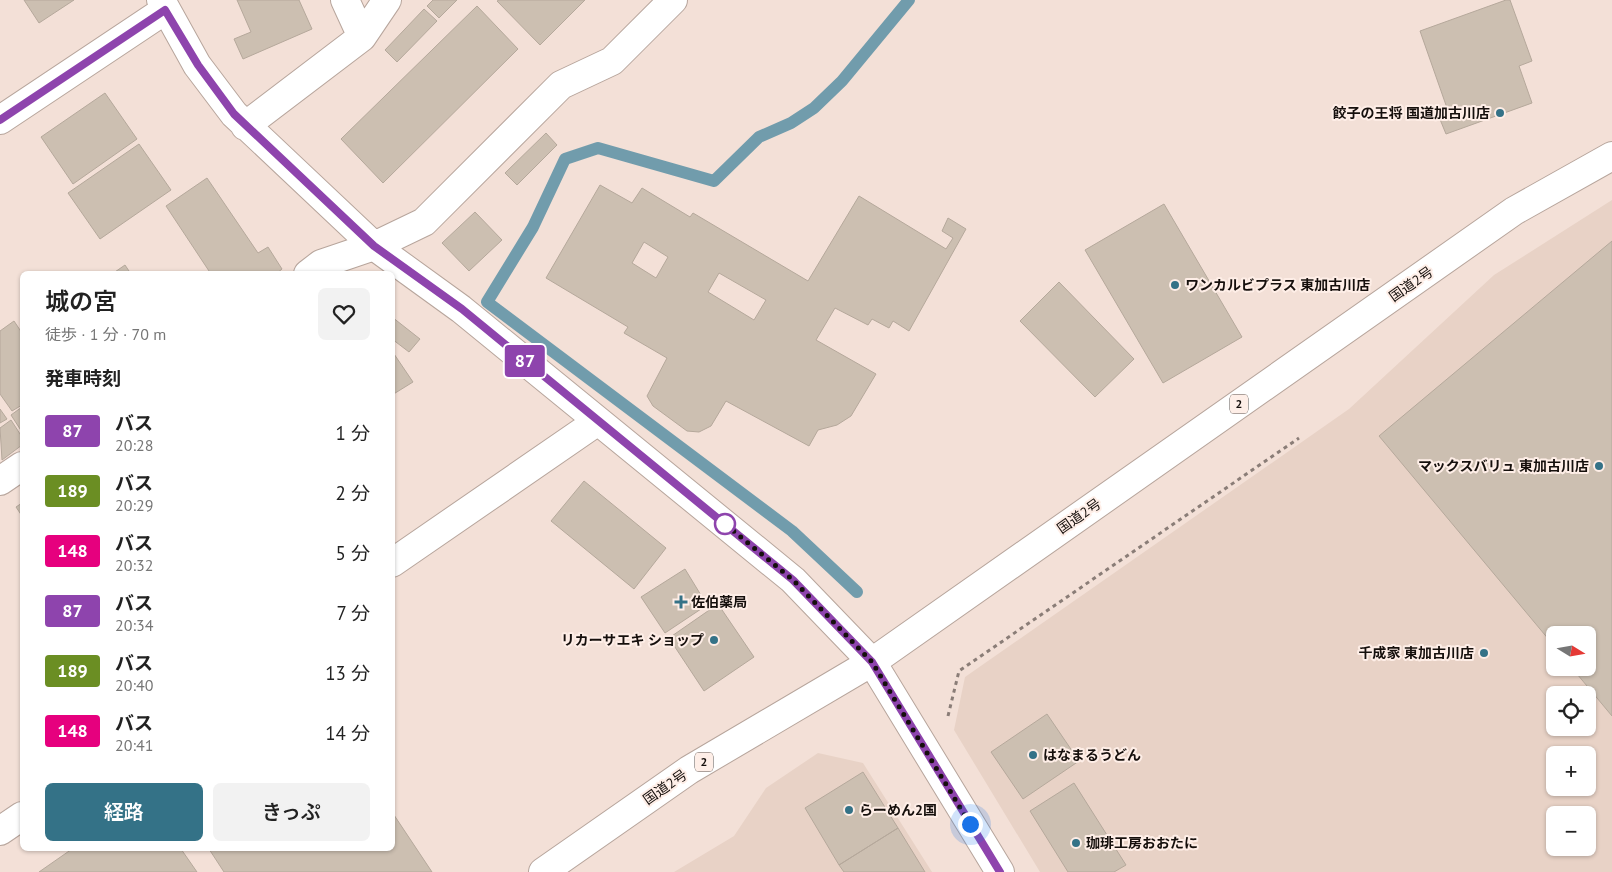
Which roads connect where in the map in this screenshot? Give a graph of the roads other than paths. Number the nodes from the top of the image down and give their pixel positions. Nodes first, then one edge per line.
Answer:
1 (345, 0) edge
2 (387, 0) edge
3 (673, 0) edge
4 (163, 5) edge
5 (362, 37) junction
6 (0, 120) edge
7 (245, 126) junction
8 (1612, 156) edge
9 (374, 246) junction
10 (312, 271) edge
11 (598, 421) junction
12 (20, 467) edge
13 (0, 481) edge
14 (395, 561) edge
15 (872, 662) junction
16 (20, 817) edge
17 (0, 831) edge
18 (543, 872) edge
19 (1000, 872) edge

1 - 5 main road
2 - 5 main road
3 - 9 main road
4 - 6 main road
4 - 7 main road
5 - 7 main road
7 - 9 main road
8 - 15 main road, 国道2号 / 2
9 - 10 main road
9 - 11 main road
11 - 14 main road
11 - 15 main road
12 - 13 main road
15 - 18 main road, 国道2号 / 2
15 - 19 main road
16 - 17 main road

